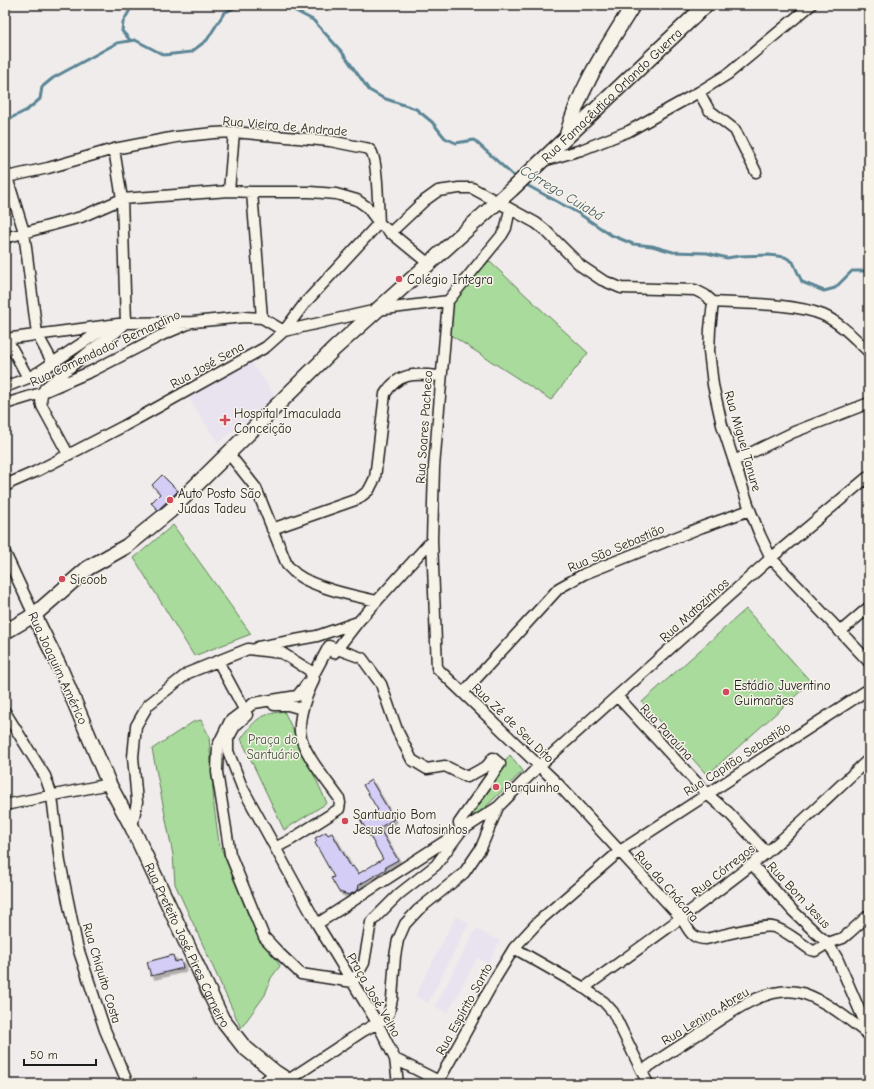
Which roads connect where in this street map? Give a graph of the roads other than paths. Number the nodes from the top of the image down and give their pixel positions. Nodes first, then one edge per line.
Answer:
1 (633, 5) edge
2 (706, 5) edge
3 (811, 5) edge
4 (699, 92) junction
5 (234, 132) junction
6 (567, 136) junction
7 (114, 149) junction
8 (581, 150) junction
9 (537, 165) junction
10 (756, 172) dead end
11 (6, 174) edge
12 (230, 191) junction
13 (252, 192) junction
14 (122, 199) junction
15 (504, 206) junction
16 (379, 224) junction
17 (24, 232) junction
18 (390, 233) junction
19 (5, 238) edge
20 (429, 264) junction
21 (448, 301) junction
22 (713, 302) junction
23 (377, 310) junction
24 (262, 318) junction
25 (193, 322) junction
26 (126, 323) junction
27 (108, 325) junction
28 (284, 331) junction
29 (37, 334) junction
30 (6, 339) edge
31 (869, 352) edge
32 (53, 363) junction
33 (440, 376) junction
34 (28, 378) junction
35 (5, 387) edge
36 (42, 393) junction
37 (869, 403) edge
38 (5, 404) edge
39 (68, 454) junction
40 (229, 454) junction
41 (734, 461) junction
42 (869, 476) edge
43 (7, 484) edge
44 (750, 510) junction
45 (272, 529) junction
46 (432, 540) junction
47 (5, 553) edge
48 (771, 558) junction
49 (377, 601) junction
50 (869, 607) edge
51 (34, 615) junction
52 (358, 622) junction
53 (5, 632) edge
54 (840, 632) junction
55 (248, 649) junction
56 (338, 649) junction
57 (218, 661) junction
58 (869, 662) edge
59 (437, 668) joint
60 (314, 677) junction
61 (869, 689) edge
62 (463, 693) junction
63 (617, 696) junction
64 (302, 709) junction
65 (5, 712) edge
66 (246, 712) junction
67 (869, 759) edge
68 (539, 766) junction
69 (110, 784) junction
70 (706, 794) junction
71 (52, 796) junction
72 (5, 805) edge
73 (498, 807) junction
74 (132, 827) junction
75 (461, 831) junction
76 (275, 848) junction
77 (620, 851) junction
78 (766, 852) junction
79 (752, 864) junction
80 (869, 916) edge
81 (682, 919) junction
82 (317, 924) junction
83 (828, 943) junction
84 (514, 948) junction
85 (352, 982) junction
86 (584, 988) junction
87 (378, 1024) junction
88 (869, 1032) edge
89 (869, 1035) edge
90 (395, 1059) junction
91 (642, 1071) junction
92 (285, 1079) edge
93 (438, 1082) edge
94 (128, 1084) edge
95 (261, 1084) edge
96 (398, 1084) edge
97 (648, 1084) edge

1 - 6 main road
2 - 6 main road, Rua Famacêutico Orlando Guerra
3 - 4 street
4 - 8 street
4 - 10 street
5 - 7 street, Rua Vieira de Andrade
5 - 12 street
5 - 16 street, Rua Vieira de Andrade
6 - 8 street
6 - 9 main road, Rua Famacêutico Orlando Guerra
7 - 11 street, Rua Vieira de Andrade
7 - 14 street
8 - 9 street
9 - 15 main road, Rua Famacêutico Orlando Guerra
11 - 17 street
12 - 13 street
12 - 14 street
13 - 16 street
13 - 24 street
14 - 17 street
14 - 26 street
15 - 18 street
15 - 20 main road, Rua Famacêutico Orlando Guerra
15 - 21 street
15 - 22 street
16 - 18 street
16 - 28 street, Rua José Sena
17 - 19 street
17 - 29 street
18 - 20 street
20 - 23 main road, Rua Famacêutico Orlando Guerra
21 - 23 street
21 - 33 street, Rua Soares Pacheco
22 - 31 street
22 - 41 street, Rua Miguel Tanure
23 - 28 street
23 - 40 main road, Rua Famacêutico Orlando Guerra
24 - 25 street, Rua Comendador Bernardino
24 - 28 street, Rua Comendador Bernardino
25 - 26 street, Rua Comendador Bernardino
25 - 36 street, Rua Comendador Bernardino
26 - 27 street, Rua Comendador Bernardino
26 - 36 street
27 - 29 street, Rua Comendador Bernardino
27 - 32 street
28 - 39 street, Rua José Sena
29 - 30 street, Rua Comendador Bernardino
29 - 32 street
30 - 34 street
32 - 34 street
33 - 45 street
33 - 46 street, Rua Soares Pacheco
34 - 35 street
36 - 38 street, Rua Comendador Bernardino
36 - 39 street
37 - 41 street
39 - 43 street, Rua José Sena
40 - 45 street
40 - 51 main road, Rua Famacêutico Orlando Guerra
41 - 44 street, Rua Miguel Tanure
42 - 48 street, Rua Matozinhos
44 - 48 street, Rua Miguel Tanure
44 - 62 street, Rua São Sebastião
45 - 49 street
46 - 49 street
46 - 59 street, Rua Soares Pacheco
47 - 51 street, Rua Joaquim Américo
48 - 54 street, Rua Miguel Tanure
48 - 63 street, Rua Matozinhos
49 - 52 street
50 - 54 street
51 - 53 main road, Rua Famacêutico Orlando Guerra
51 - 69 main road, Rua Joaquim Américo
52 - 55 street
52 - 56 street
54 - 58 street, Rua Miguel Tanure
55 - 57 street
55 - 60 street
56 - 60 street
56 - 75 street
57 - 66 street
57 - 74 street
59 - 62 street, Rua Zé de Seu Dito
60 - 64 street
60 - 66 street
61 - 70 street, Rua Capitão Sebastião
62 - 68 street, Rua Zé de Seu Dito
63 - 68 street, Rua Matozinhos
63 - 70 street, Rua Paraúna
64 - 66 street
64 - 76 street
65 - 71 street, Rua Chiquito Costa
66 - 76 street
66 - 85 street
67 - 78 street, Rua Córregos
68 - 73 street, Rua Matozinhos
68 - 77 street, Rua Zé de Seu Dito
69 - 71 street
69 - 74 main road, Rua Prefeito José Pires Carneiro
70 - 77 street, Rua Capitão Sebastião
70 - 78 street, Rua Paraúna
71 - 72 street
71 - 94 street, Rua Chiquito Costa
73 - 75 street
73 - 87 street
74 - 92 main road, Rua Prefeito José Pires Carneiro
75 - 82 street
75 - 85 street
76 - 82 street, Praça José Velho
77 - 81 street, Rua da Chácara
77 - 84 street, Rua Capitão Sebastião
78 - 79 street, Rua Córregos
79 - 81 street, Rua Córregos
79 - 83 street, Rua Bom Jesus
80 - 83 street, Rua Bom Jesus
81 - 83 street, Rua da Chácara
81 - 86 street, Rua Córregos
82 - 85 street, Praça José Velho
83 - 88 street, Rua Bom Jesus
84 - 86 street
84 - 93 street, Rua Espírito Santo
85 - 87 street, Praça José Velho
86 - 91 street
87 - 90 street, Praça José Velho
87 - 92 street
89 - 91 street, Rua Lenina Abreu
90 - 93 street
90 - 96 street, Praça José Velho
91 - 97 street
92 - 95 street

